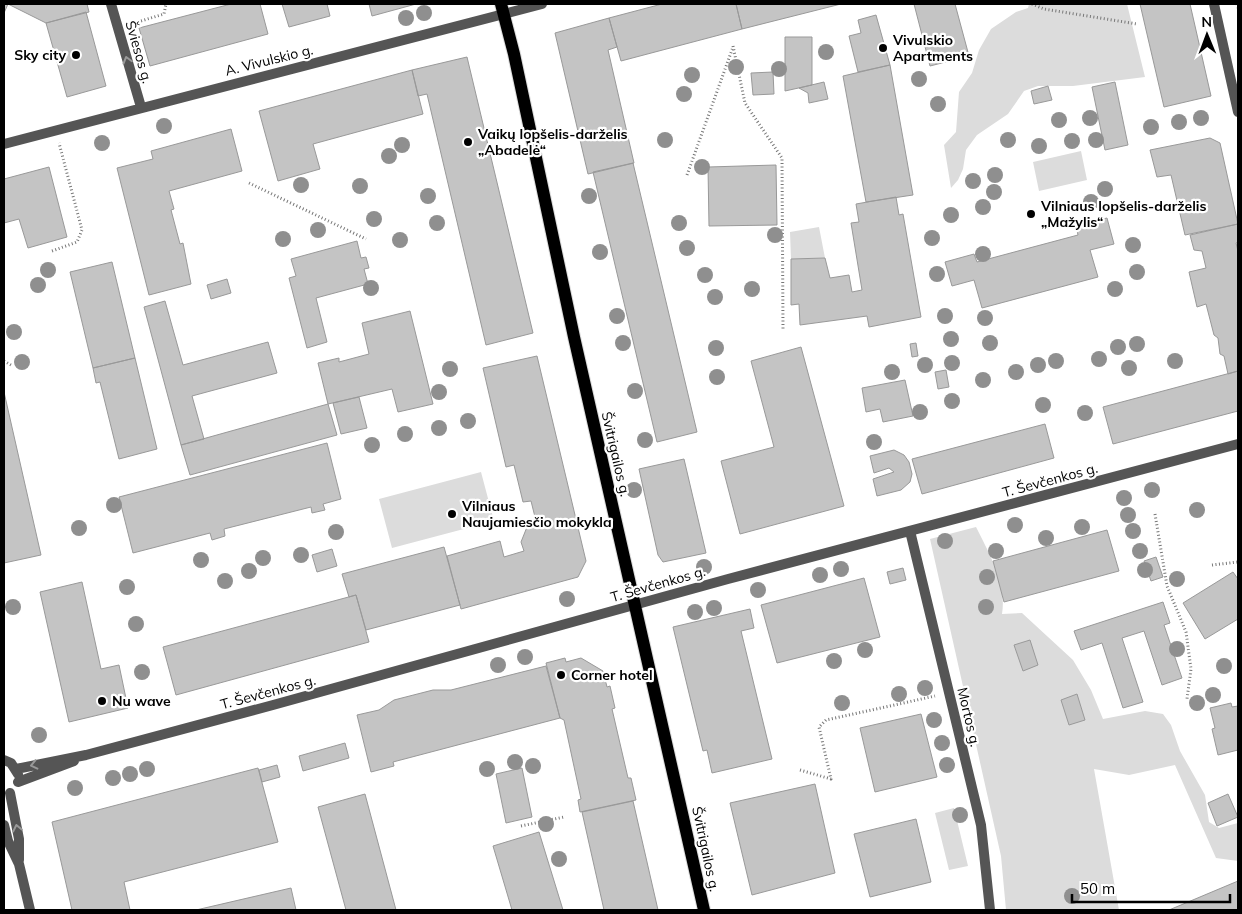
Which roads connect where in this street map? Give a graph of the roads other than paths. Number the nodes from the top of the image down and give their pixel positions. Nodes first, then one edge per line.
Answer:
1 (111, 4) edge
2 (542, 4) edge
3 (1214, 4) edge
4 (503, 9) edge
5 (141, 107) junction
6 (1238, 112) edge
7 (4, 144) edge
8 (1238, 444) edge
9 (910, 531) junction
10 (636, 605) junction
11 (86, 755) junction
12 (4, 760) edge
13 (16, 769) junction
14 (18, 782) junction
15 (7, 795) edge
16 (4, 825) edge
17 (19, 864) junction
18 (30, 910) edge
19 (704, 910) edge
20 (990, 910) edge

5 -> 1 street, Šviesos g.
2 - 4 street, A. Vivulskio g.
3 - 6 street
4 - 5 street, A. Vivulskio g.
4 - 10 main road, Švitrigailos g.
5 - 7 street, A. Vivulskio g.
8 - 9 street, T. Ševčenkos g.
9 - 10 street, T. Ševčenkos g.
9 - 20 street, Mortos g.
10 - 11 street, T. Ševčenkos g.
10 - 19 main road, Švitrigailos g.
11 -> 13 street, T. Ševčenkos g.
11 - 14 street, T. Ševčenkos g.
12 - 13 street
13 - 14 street
14 - 15 street
17 -> 15 street
16 - 17 street
17 - 18 street

